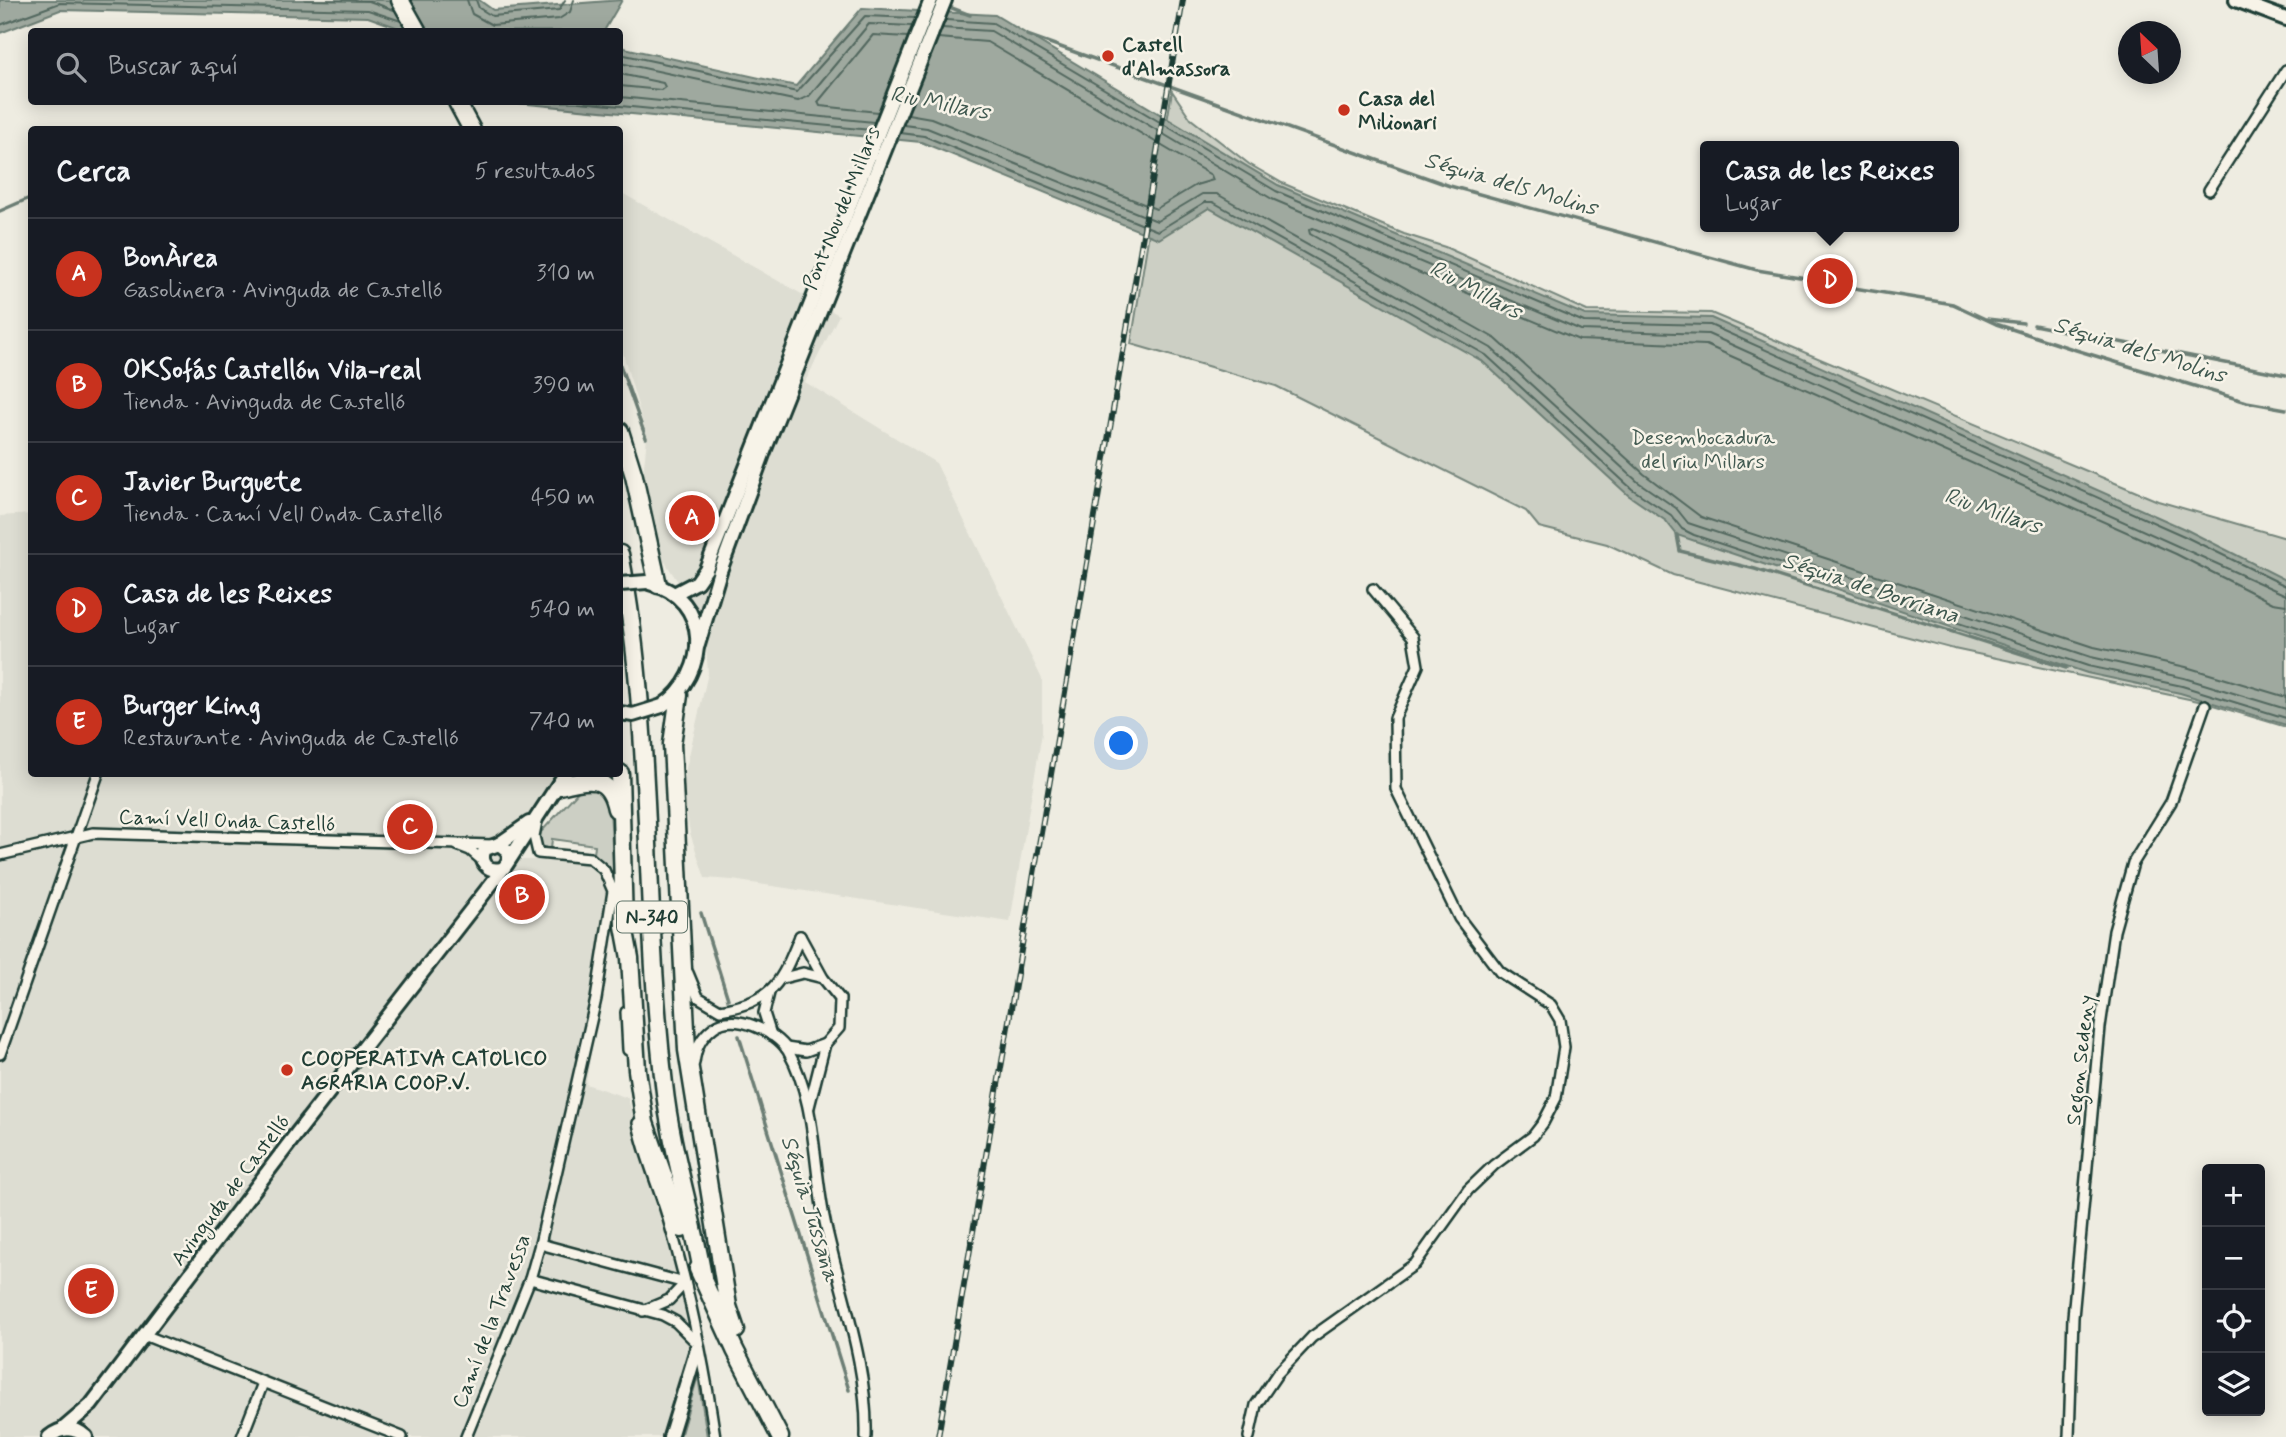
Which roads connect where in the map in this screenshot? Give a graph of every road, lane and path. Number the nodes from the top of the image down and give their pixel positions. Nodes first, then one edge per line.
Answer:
1 (400, 0) edge
2 (931, 0) edge
3 (945, 0) edge
4 (2236, 0) edge
5 (2263, 5) edge
6 (2286, 19) edge
7 (416, 28) edge
8 (2286, 70) edge
9 (460, 108) edge
10 (470, 126) edge
11 (2208, 190) dead end
12 (813, 312) junction
13 (623, 441) edge
14 (623, 578) edge
15 (623, 584) edge
16 (652, 584) junction
17 (1373, 589) dead end
18 (674, 594) junction
19 (698, 645) junction
20 (679, 695) junction
21 (2205, 705) dead end
22 (623, 713) edge
23 (97, 777) edge
24 (620, 777) edge
25 (563, 780) edge
26 (538, 817) junction
27 (75, 837) junction
28 (456, 845) junction
29 (495, 845) junction
30 (621, 846) junction
31 (0, 855) edge
32 (484, 863) junction
33 (505, 864) junction
34 (478, 899) junction
35 (624, 926) junction
36 (681, 926) junction
37 (783, 978) junction
38 (823, 978) junction
39 (769, 993) junction
40 (771, 1035) junction
41 (825, 1044) junction
42 (786, 1048) junction
43 (0, 1054) edge
44 (693, 1075) junction
45 (808, 1112) junction
46 (540, 1244) junction
47 (703, 1276) junction
48 (530, 1279) junction
49 (684, 1283) junction
50 (643, 1311) junction
51 (144, 1335) junction
52 (696, 1345) junction
53 (735, 1350) junction
54 (263, 1383) junction
55 (91, 1405) junction
56 (63, 1429) junction
57 (85, 1436) edge
58 (49, 1437) edge
59 (242, 1437) edge
60 (402, 1437) edge
61 (466, 1437) edge
62 (670, 1437) edge
63 (715, 1437) edge
64 (780, 1437) edge
65 (866, 1437) edge
66 (1249, 1437) edge
67 (2069, 1437) edge

1 - 7 highway
2 - 12 main road, Pont Nou del Millars
3 - 12 main road, Pont Nou del Millars
4 - 5 main road
5 - 6 main road
8 - 11 street
9 - 10 highway
12 - 18 main road
12 - 19 main road
13 - 16 highway
14 - 47 highway, N-340
15 - 16 main road, bridge
16 - 18 main road
17 - 66 street
18 - 19 main road
19 - 20 main road
20 - 22 main road, bridge
20 - 36 highway
21 - 67 street, Segon Sedeny
23 - 27 street
24 - 30 highway
25 - 26 main road, Avinguda de Castelló
25 - 30 highway
26 - 29 main road, Avinguda de Castelló
26 - 33 main road, Avinguda de Castelló
26 - 46 street, Camí de la Travessa
27 - 28 street, Camí Vell Onda Castelló
27 - 31 street, Camí Vell Onda Castelló
27 - 43 street
28 - 29 street, Camí Vell Onda Castelló
28 - 32 street, Camí Vell Onda Castelló
29 - 32 main road
29 - 33 main road
30 - 35 highway
32 - 33 main road
32 - 34 main road, Avinguda de Castelló
33 - 34 main road, Avinguda de Castelló
34 - 51 main road, Avinguda de Castelló
35 - 47 highway
35 - 49 street
36 - 39 street
36 - 44 highway
37 - 38 street
37 - 38 street
37 - 39 street
38 - 41 street
39 - 40 street
40 - 42 street
40 - 44 street
41 - 42 street
41 - 45 street
42 - 45 street
44 - 53 highway
45 - 65 street
46 - 48 street, Camí de la Travessa
46 - 49 street
47 - 53 highway, N-340
48 - 50 street
48 - 61 street, Camí de la Travessa
49 - 50 street
49 - 52 street
50 - 52 street
51 - 54 street
51 - 55 main road, Avinguda de Castelló
52 - 62 main road
52 - 63 street
53 - 64 highway, N-340
54 - 59 street
54 - 60 street
55 - 56 main road, Avinguda de Castelló
55 - 57 main road, Avinguda de Castelló
56 - 57 main road
56 - 58 main road, Avinguda de Castelló

